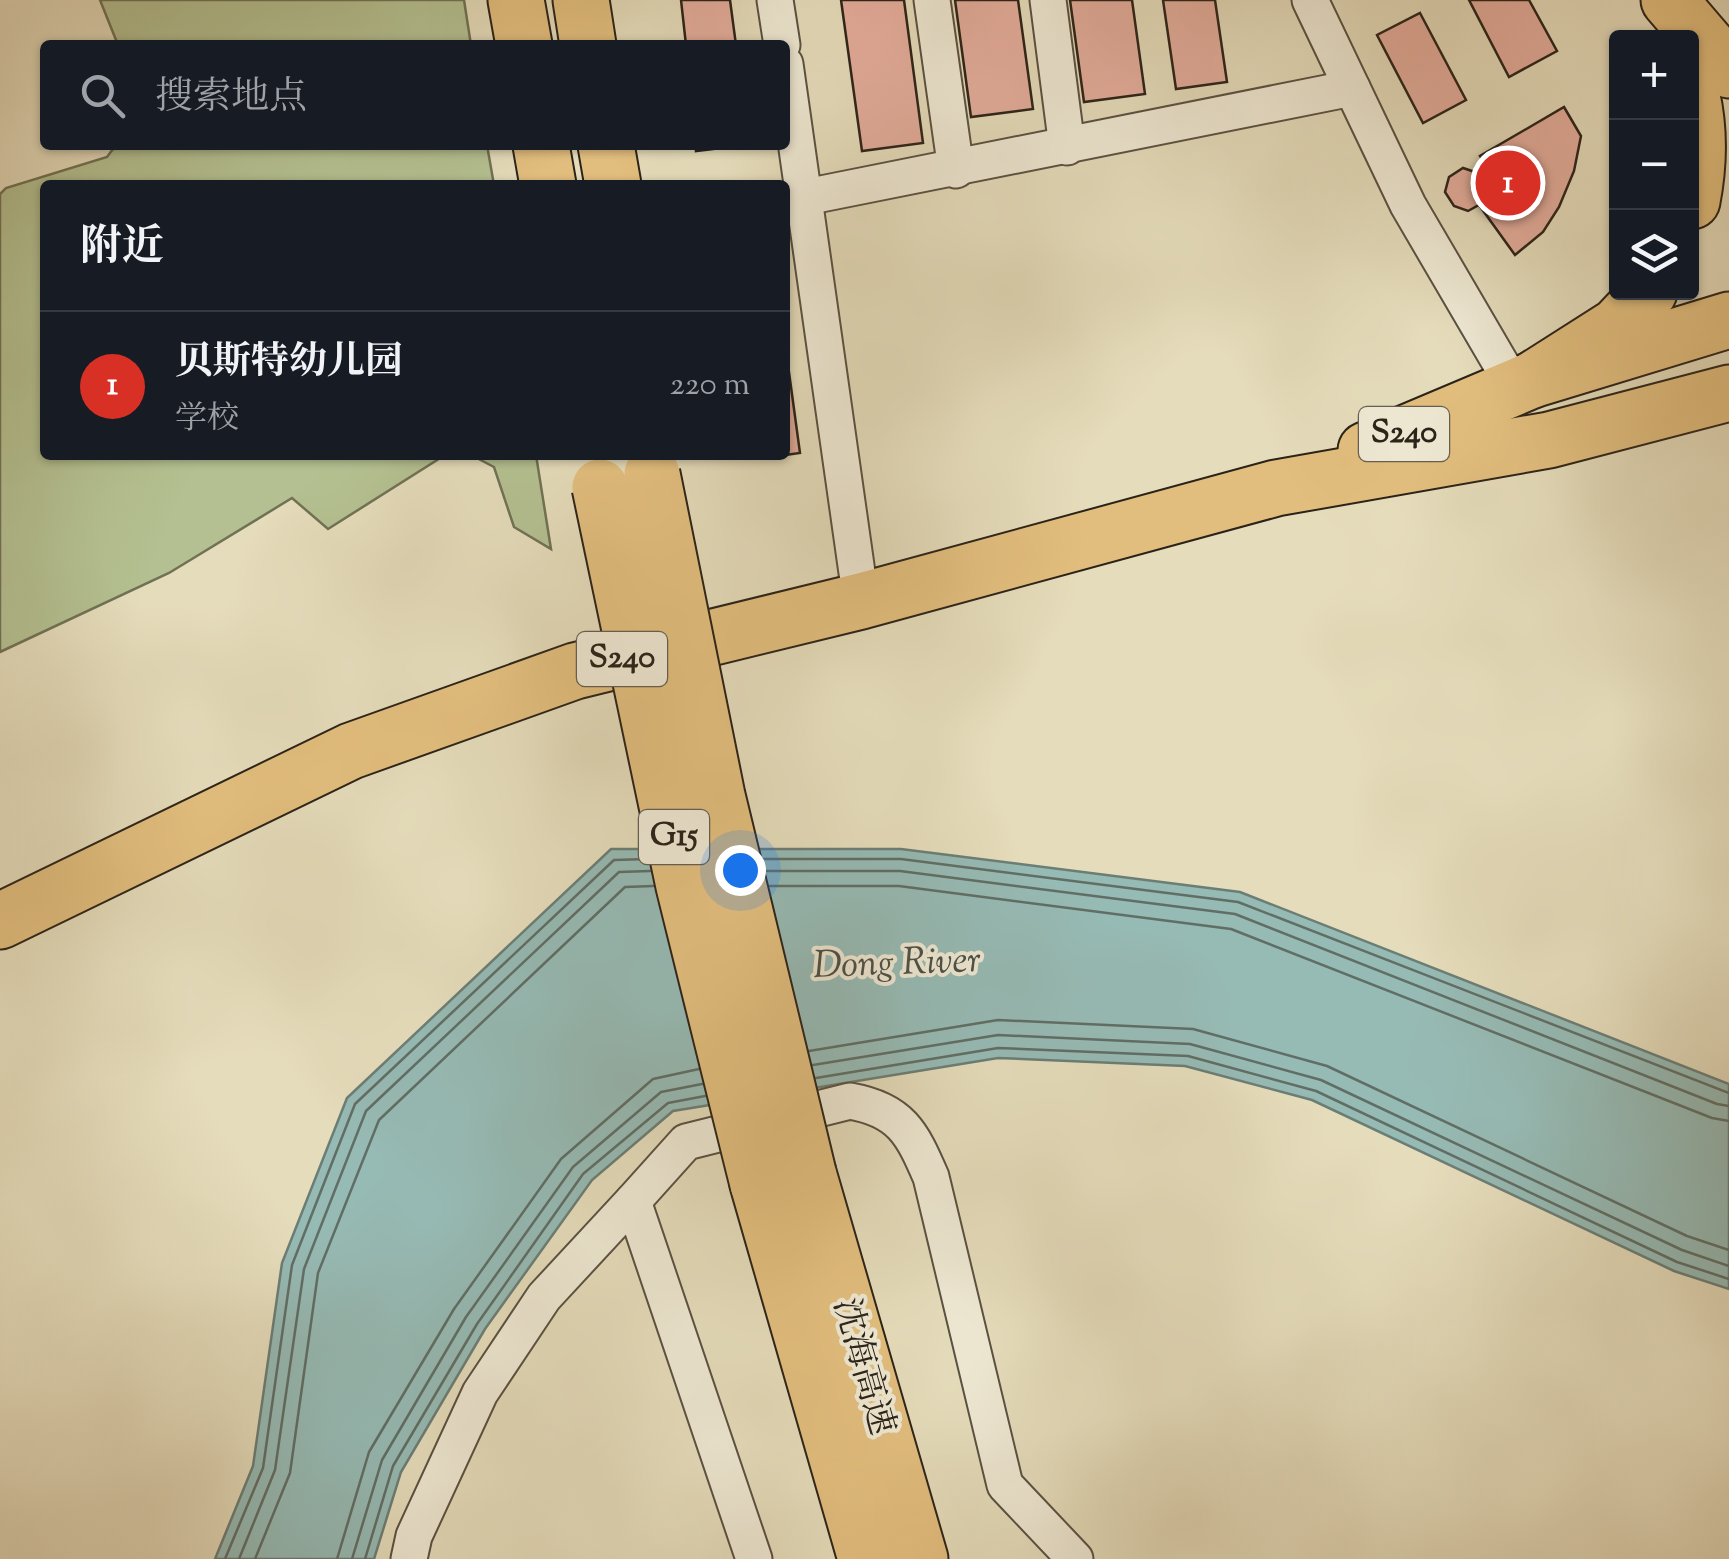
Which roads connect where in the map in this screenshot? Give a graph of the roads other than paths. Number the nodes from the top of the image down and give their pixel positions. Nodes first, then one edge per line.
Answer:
1 (516, 0) edge
2 (580, 0) edge
3 (601, 0) edge
4 (775, 0) edge
5 (932, 0) edge
6 (1048, 0) edge
7 (1310, 0) edge
8 (1656, 0) edge
9 (1669, 0) edge
10 (1668, 30) edge
11 (523, 40) edge
12 (587, 40) edge
13 (605, 40) edge
14 (781, 40) edge
15 (1729, 70) edge
16 (1352, 88) junction
17 (790, 96) edge
18 (1067, 146) junction
19 (542, 150) edge
20 (610, 150) edge
21 (956, 170) junction
22 (547, 180) edge
23 (614, 180) edge
24 (806, 198) junction
25 (1641, 300) edge
26 (1729, 320) edge
27 (1524, 384) junction
28 (1729, 393) edge
29 (624, 468) edge
30 (1276, 488) junction
31 (861, 601) junction
32 (0, 921) edge
33 (783, 1179) junction
34 (633, 1201) junction
35 (409, 1559) edge
36 (754, 1559) edge
37 (866, 1559) edge
38 (920, 1559) edge
39 (1075, 1559) edge

1 - 11 main road
2 - 12 main road
3 - 13 main road
4 - 14 street
5 - 21 street
6 - 18 street
7 - 16 street
8 - 10 main road
9 - 15 main road
16 - 18 street
16 - 27 street
17 - 24 street
18 - 21 street
19 - 22 main road
20 - 23 main road
21 - 24 street
24 - 31 street
25 - 27 main road
26 - 27 main road, S240
27 - 30 main road, S240
28 - 30 main road, S240
29 - 33 main road, G15, bridge
30 - 31 main road, S240
31 - 32 main road, S240
33 - 37 main road, 沈海高速 / G15
33 - 38 main road, 沈海高速 / G15
34 - 35 street
34 - 36 street
34 - 39 street

